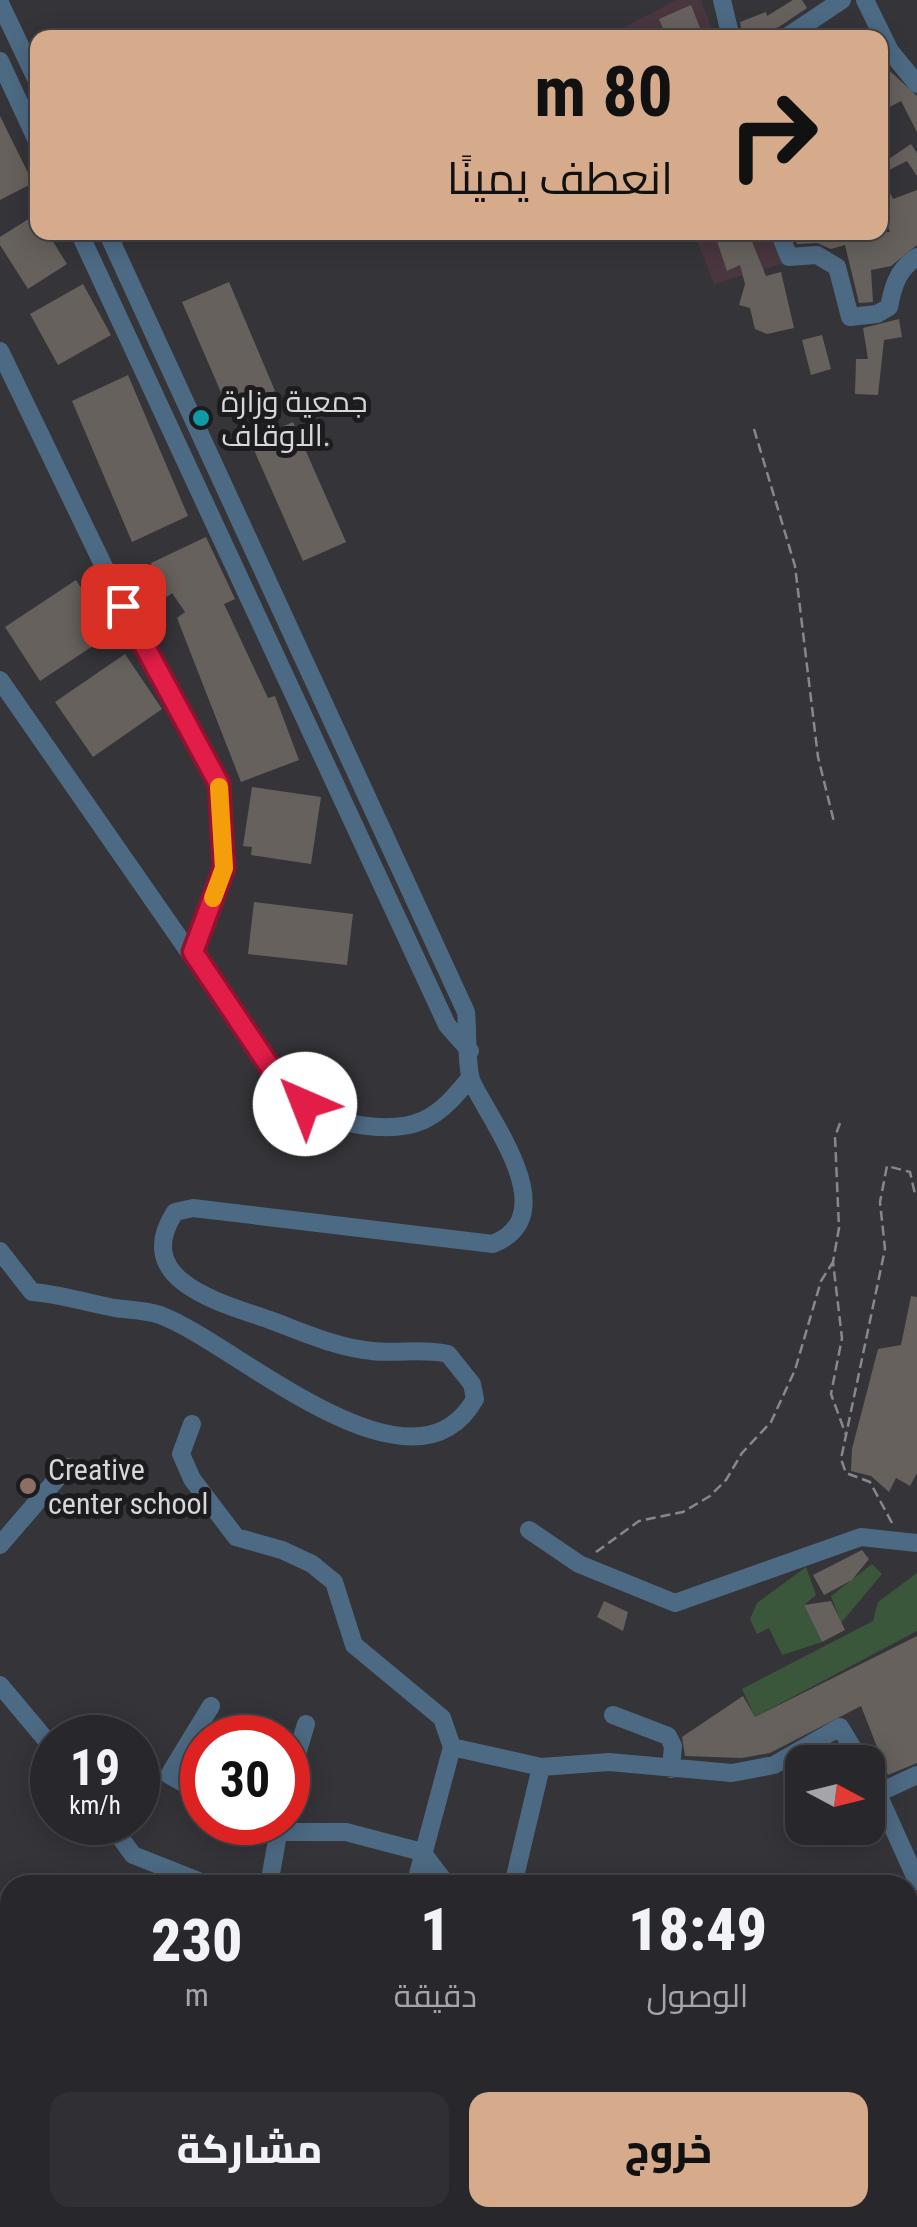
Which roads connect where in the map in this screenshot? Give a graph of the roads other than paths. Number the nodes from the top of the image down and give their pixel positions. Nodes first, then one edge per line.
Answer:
1 (722, 0) edge
2 (842, 0) edge
3 (865, 0) edge
4 (0, 3) edge
5 (729, 30) edge
6 (798, 30) edge
7 (876, 30) edge
8 (888, 57) edge
9 (0, 61) edge
10 (30, 67) edge
11 (917, 84) edge
12 (30, 126) edge
13 (83, 240) edge
14 (111, 240) edge
15 (783, 240) edge
16 (917, 258) edge
17 (0, 351) edge
18 (0, 680) edge
19 (193, 952) junction
20 (471, 1051) junction
21 (470, 1078) junction
22 (0, 1251) edge
23 (192, 1424) dead end
24 (67, 1467) dead end
25 (530, 1530) dead end
26 (2, 1538) edge
27 (914, 1542) edge
28 (0, 1686) edge
29 (212, 1706) dead end
30 (207, 1715) edge
31 (613, 1715) dead end
32 (30, 1721) edge
33 (809, 1745) edge
34 (851, 1745) edge
35 (452, 1746) junction
36 (180, 1759) edge
37 (785, 1759) edge
38 (541, 1767) junction
39 (670, 1769) junction
40 (917, 1774) edge
41 (180, 1780) edge
42 (885, 1790) edge
43 (885, 1804) edge
44 (310, 1829) edge
45 (126, 1845) edge
46 (276, 1845) edge
47 (422, 1852) junction
48 (184, 1875) edge
49 (272, 1875) edge
50 (417, 1875) edge
51 (439, 1875) edge
52 (515, 1875) edge
53 (915, 1875) edge

1 - 5 street
2 - 6 street
3 - 7 street
4 - 10 street
8 - 11 street
9 - 12 street
13 - 20 street
14 - 20 street
15 - 16 street
17 - 19 street
18 - 19 street
19 - 21 street
20 - 21 street
21 - 22 street
23 - 35 street
24 - 26 street
25 - 27 street
28 - 32 street
29 - 30 street
31 - 39 street
33 - 34 street
35 - 38 street
35 - 47 street
36 - 41 street
37 - 39 street
38 - 39 street
38 - 52 street
40 - 42 street
43 - 53 street
44 - 47 street
45 - 48 street
46 - 49 street
47 - 50 street
47 - 51 street

